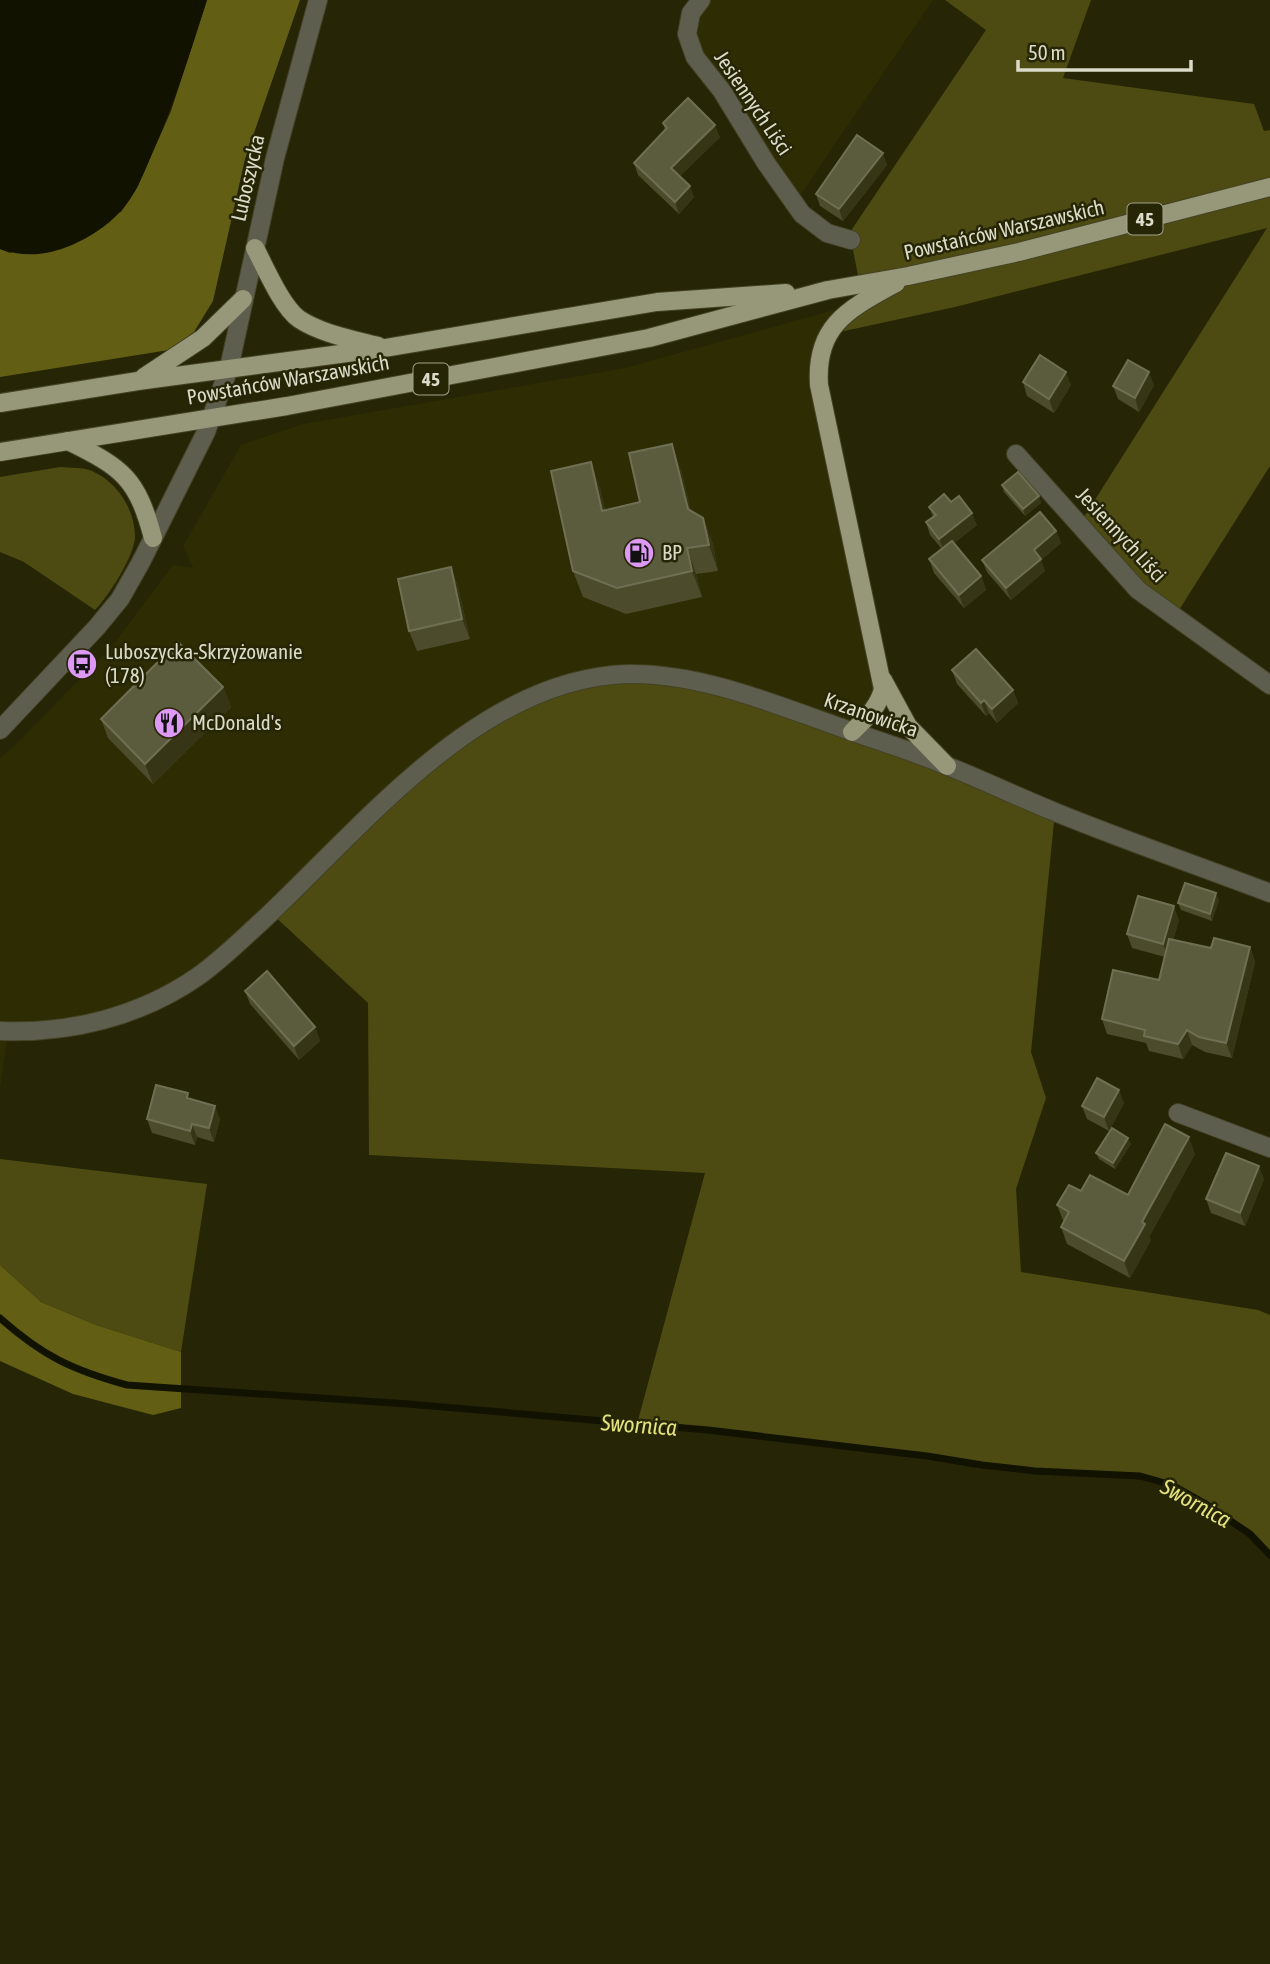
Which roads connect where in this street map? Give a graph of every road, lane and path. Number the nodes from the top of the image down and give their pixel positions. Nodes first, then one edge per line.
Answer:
1 (318, 0) edge
2 (701, 0) edge
3 (1270, 187) edge
4 (851, 240) dead end
5 (255, 248) junction
6 (908, 276) junction
7 (828, 290) junction
8 (243, 299) junction
9 (385, 348) junction
10 (229, 368) junction
11 (138, 381) junction
12 (0, 403) edge
13 (212, 417) junction
14 (68, 440) junction
15 (0, 452) edge
16 (1016, 454) dead end
17 (153, 538) junction
18 (881, 674) junction
19 (1270, 685) edge
20 (0, 730) edge
21 (852, 732) junction
22 (947, 765) junction
23 (1270, 893) edge
24 (0, 1031) edge
25 (1178, 1113) dead end
26 (1270, 1148) edge

1 - 5 street, Luboszycka
2 - 4 street, Jesiennych Liści
3 - 6 main road, Powstańców Warszawskich / 45
5 - 8 street, Luboszycka
5 - 9 main road
6 - 7 main road, Powstańców Warszawskich / 45
6 - 18 main road
7 - 9 main road, Powstańców Warszawskich / 45
7 - 13 main road, Powstańców Warszawskich / 45
8 - 10 street, Luboszycka
8 - 11 main road
9 - 10 main road, Powstańców Warszawskich / 45
10 - 11 main road, Powstańców Warszawskich / 45
10 - 13 street, Luboszycka
11 - 12 main road, Powstańców Warszawskich / 45
13 - 14 main road, Powstańców Warszawskich / 45
13 - 17 street, Luboszycka
14 - 15 main road, Powstańców Warszawskich / 45
14 - 17 main road
16 - 19 street, Jesiennych Liści
17 - 20 street, Luboszycka
18 - 21 main road
18 - 22 main road
21 - 22 street, Krzanowicka
21 - 24 street, Krzanowicka
22 - 23 street, Krzanowicka
25 - 26 street

